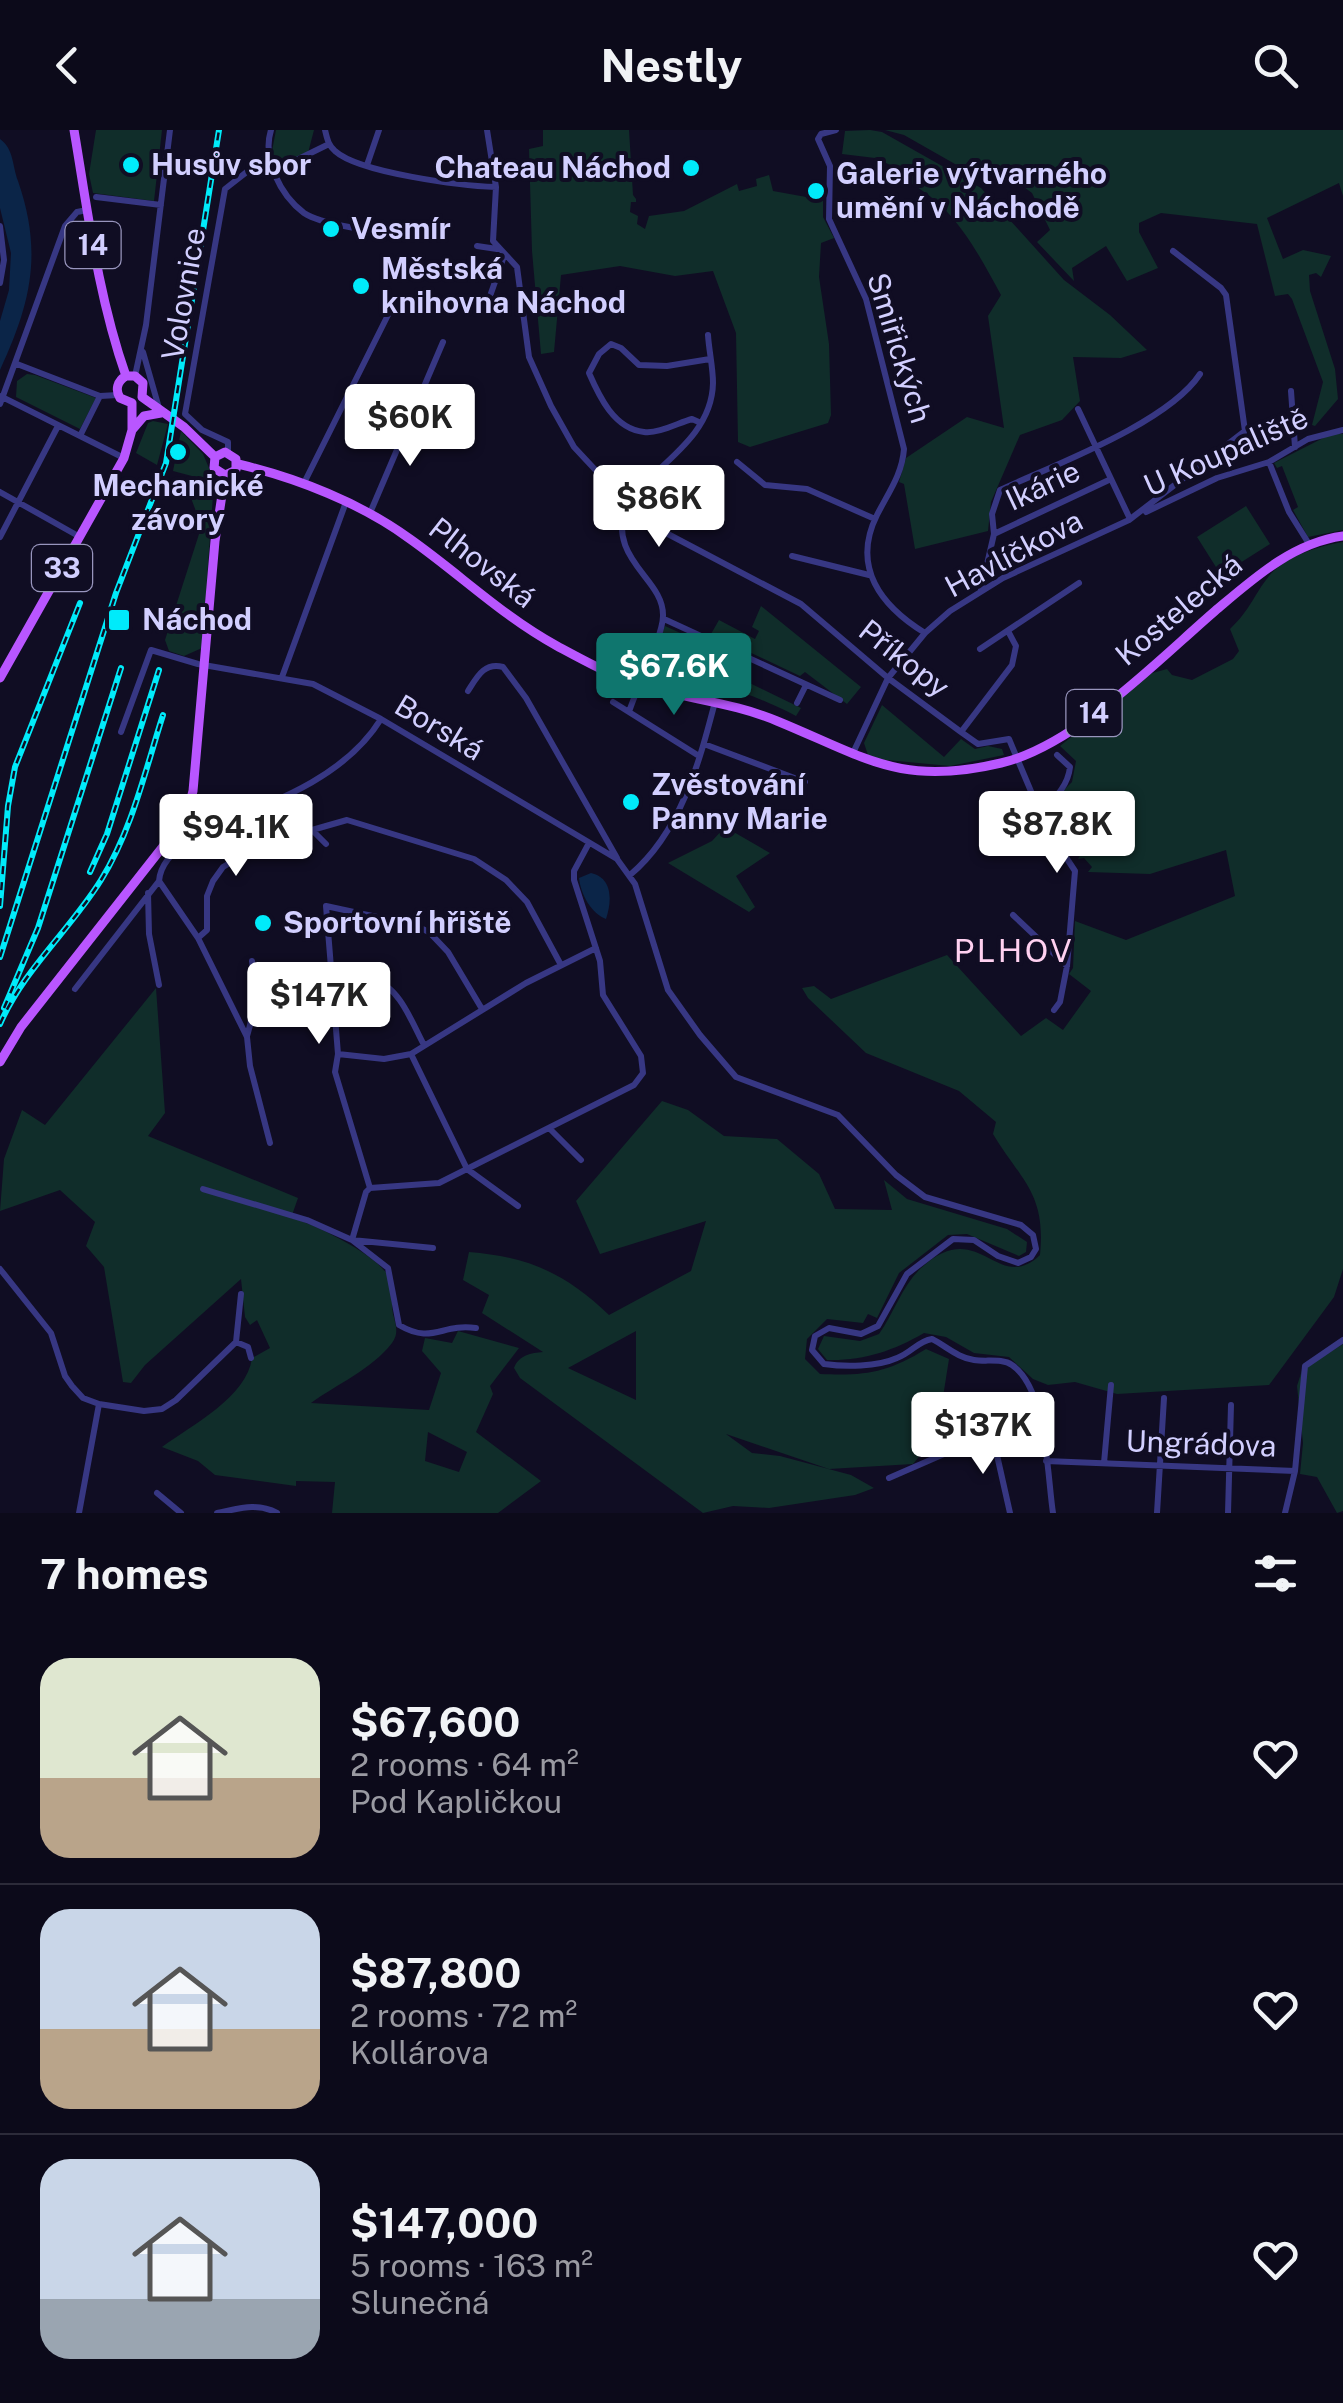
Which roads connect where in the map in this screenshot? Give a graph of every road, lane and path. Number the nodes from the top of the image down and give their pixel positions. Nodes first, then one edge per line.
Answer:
1 (74, 130) edge
2 (170, 130) edge
3 (270, 130) edge
4 (325, 130) edge
5 (379, 130) edge
6 (487, 130) edge
7 (836, 130) edge
8 (329, 144) junction
9 (267, 156) junction
10 (367, 165) junction
11 (274, 171) junction
12 (496, 187) junction
13 (96, 197) dead end
14 (161, 205) junction
15 (87, 210) junction
16 (0, 226) edge
17 (392, 232) dead end
18 (476, 246) dead end
19 (1173, 251) dead end
20 (501, 252) junction
21 (0, 282) edge
22 (708, 335) dead end
23 (442, 342) dead end
24 (143, 346) junction
25 (710, 359) junction
26 (17, 364) junction
27 (1200, 374) dead end
28 (131, 376) junction
29 (1292, 391) dead end
30 (118, 395) junction
31 (100, 396) junction
32 (1, 399) edge
33 (136, 400) junction
34 (1078, 409) dead end
35 (161, 413) junction
36 (412, 418) junction
37 (701, 424) junction
38 (58, 426) junction
39 (132, 430) junction
40 (1343, 430) edge
41 (80, 436) junction
42 (468, 444) dead end
43 (1095, 446) junction
44 (1295, 447) junction
45 (228, 452) junction
46 (215, 456) junction
47 (124, 458) junction
48 (737, 462) dead end
49 (1269, 462) junction
50 (238, 464) junction
51 (225, 475) junction
52 (1111, 480) junction
53 (186, 482) dead end
54 (303, 484) junction
55 (222, 489) junction
56 (0, 492) edge
57 (18, 501) junction
58 (346, 502) junction
59 (626, 502) junction
60 (370, 514) junction
61 (875, 518) junction
62 (1128, 520) junction
63 (994, 534) junction
64 (1343, 536) edge
65 (0, 537) edge
66 (80, 537) junction
67 (1309, 544) junction
68 (792, 556) dead end
69 (869, 575) junction
70 (1079, 582) dead end
71 (981, 590) junction
72 (664, 619) junction
73 (1008, 631) junction
74 (925, 634) junction
75 (980, 649) dead end
76 (202, 664) junction
77 (282, 676) junction
78 (0, 678) edge
79 (888, 678) junction
80 (638, 684) junction
81 (806, 685) junction
82 (468, 690) dead end
83 (840, 700) dead end
84 (613, 702) dead end
85 (715, 702) junction
86 (797, 702) dead end
87 (629, 712) junction
88 (381, 719) junction
89 (121, 732) dead end
90 (961, 732) junction
91 (704, 744) junction
92 (1057, 755) dead end
93 (700, 756) junction
94 (852, 756) junction
95 (1019, 758) junction
96 (806, 782) dead end
97 (1040, 814) junction
98 (180, 824) junction
99 (312, 830) junction
100 (196, 832) junction
101 (589, 843) junction
102 (326, 844) dead end
103 (618, 860) junction
104 (630, 875) junction
105 (159, 881) junction
106 (148, 892) junction
107 (1013, 915) dead end
108 (198, 938) junction
109 (596, 948) junction
110 (252, 961) dead end
111 (561, 965) junction
112 (1067, 966) junction
113 (332, 980) junction
114 (159, 985) dead end
115 (75, 989) dead end
116 (482, 1009) junction
117 (1054, 1010) dead end
118 (246, 1037) junction
119 (424, 1045) junction
120 (338, 1054) junction
121 (410, 1054) junction
122 (0, 1062) edge
123 (549, 1128) junction
124 (270, 1144) dead end
125 (581, 1160) dead end
126 (466, 1169) junction
127 (370, 1188) junction
128 (203, 1189) dead end
129 (518, 1206) dead end
130 (352, 1240) junction
131 (433, 1248) dead end
132 (0, 1268) edge
133 (241, 1294) dead end
134 (476, 1328) dead end
135 (1343, 1340) edge
136 (236, 1342) junction
137 (251, 1358) dead end
138 (1111, 1385) dead end
139 (1164, 1398) dead end
140 (99, 1404) junction
141 (1231, 1405) dead end
142 (1038, 1413) junction
143 (992, 1434) junction
144 (1046, 1460) junction
145 (1104, 1463) junction
146 (1161, 1464) junction
147 (1228, 1469) junction
148 (1294, 1471) junction
149 (889, 1478) dead end
150 (158, 1493) dead end
151 (274, 1511) edge
152 (79, 1513) edge
153 (182, 1513) edge
154 (218, 1513) edge
155 (1010, 1513) edge
156 (1053, 1513) edge
157 (1157, 1513) edge
158 (1228, 1513) edge
159 (1285, 1513) edge

1 - 15 main road, 14
2 - 14 street
3 - 9 street
4 - 8 street
5 - 10 street
6 - 12 street
7 - 61 street, Smiřických
8 - 10 street
8 - 11 street
9 - 11 street
9 - 45 street, Volovnice
10 - 12 street
11 - 17 street
12 - 20 street
13 - 14 street
14 - 24 street
15 - 26 street
15 - 28 main road, 14
16 - 21 street
18 - 20 street
19 - 62 street, Havlíčkova
20 - 54 street
20 - 59 street
22 - 25 street
23 - 36 street
24 - 28 street
24 - 35 street
25 - 37 street
25 - 37 street
26 - 31 street
26 - 32 street
27 - 43 street
28 - 30 main road
28 - 33 main road, 14
29 - 44 street
30 - 31 street
30 - 33 main road
31 - 41 street
32 - 38 street
33 - 35 main road
33 - 39 main road, 33
34 - 43 street
35 - 39 main road
35 - 46 main road
36 - 42 street
36 - 60 street
37 - 59 street
38 - 41 street
38 - 57 street
39 - 47 main road, 33
40 - 44 street, U Koupaliště
41 - 47 street
43 - 52 street
43 - 63 street
44 - 49 street, U Koupaliště
45 - 46 main road
45 - 50 main road
46 - 51 main road
47 - 66 main road, 33
48 - 61 street
49 - 62 street, U Koupaliště
49 - 67 street
50 - 51 main road
50 - 54 main road, Plhovská / 14
51 - 55 main road
52 - 62 street
52 - 63 street, Ikárie
53 - 55 street
54 - 58 main road, Plhovská / 14
55 - 76 main road
56 - 57 street
57 - 65 street
57 - 66 street
58 - 60 main road, Plhovská / 14
58 - 77 street
59 - 72 street
59 - 79 street, Příkopy
60 - 80 main road, Plhovská / 14
61 - 69 street, Smiřických
62 - 71 street, Havlíčkova
63 - 71 street
64 - 67 main road, Kostelecká / 14
66 - 78 main road, 33
67 - 95 main road, Kostelecká / 14
68 - 69 street
69 - 74 street
70 - 73 street, Příkopy
71 - 74 street, Havlíčkova
72 - 80 street
72 - 81 street
73 - 75 street, Příkopy
73 - 90 street, Příkopy
74 - 79 street, Havlíčkova
76 - 77 street, Borská
76 - 89 street, Borská
76 - 98 main road
77 - 88 street, Borská
79 - 90 street, Příkopy
79 - 94 street, Havlíčkova
80 - 85 main road, 14
80 - 87 street
81 - 83 street
81 - 86 street
82 - 103 street
84 - 87 street
85 - 91 street
85 - 94 main road, Kostelecká / 14
87 - 93 street
88 - 100 street
88 - 101 street, Borská
90 - 95 street
91 - 93 street
91 - 96 street
92 - 97 street
93 - 104 street
94 - 95 main road, Kostelecká / 14
95 - 97 street
97 - 112 street
98 - 100 street
98 - 122 main road
99 - 102 street
99 - 108 street
99 - 111 street
100 - 105 street
101 - 103 street, Borská
101 - 109 street
103 - 104 street, Borská
104 - 142 street
105 - 106 street
105 - 108 street
106 - 114 street
106 - 115 street
107 - 112 street
108 - 118 street
109 - 111 street
109 - 123 street
110 - 118 street
111 - 116 street
112 - 117 street
113 - 116 street
113 - 119 street
113 - 120 street
116 - 119 street
118 - 124 street
119 - 121 street
120 - 121 street
120 - 127 street
121 - 126 street
123 - 125 street
123 - 126 street
126 - 127 street
126 - 129 street
127 - 130 street
128 - 130 street
130 - 131 street
130 - 134 street
132 - 140 street
133 - 136 street
135 - 148 street
136 - 137 street
136 - 140 street
138 - 145 street
139 - 146 street
140 - 152 street
141 - 147 street
142 - 143 street
142 - 144 street
143 - 149 street
143 - 155 street
144 - 145 street, Ungrádova
144 - 156 street
145 - 146 street, Ungrádova
146 - 147 street, Ungrádova
146 - 157 street
147 - 148 street, Ungrádova
147 - 158 street
148 - 159 street
150 - 153 street
151 - 154 street

